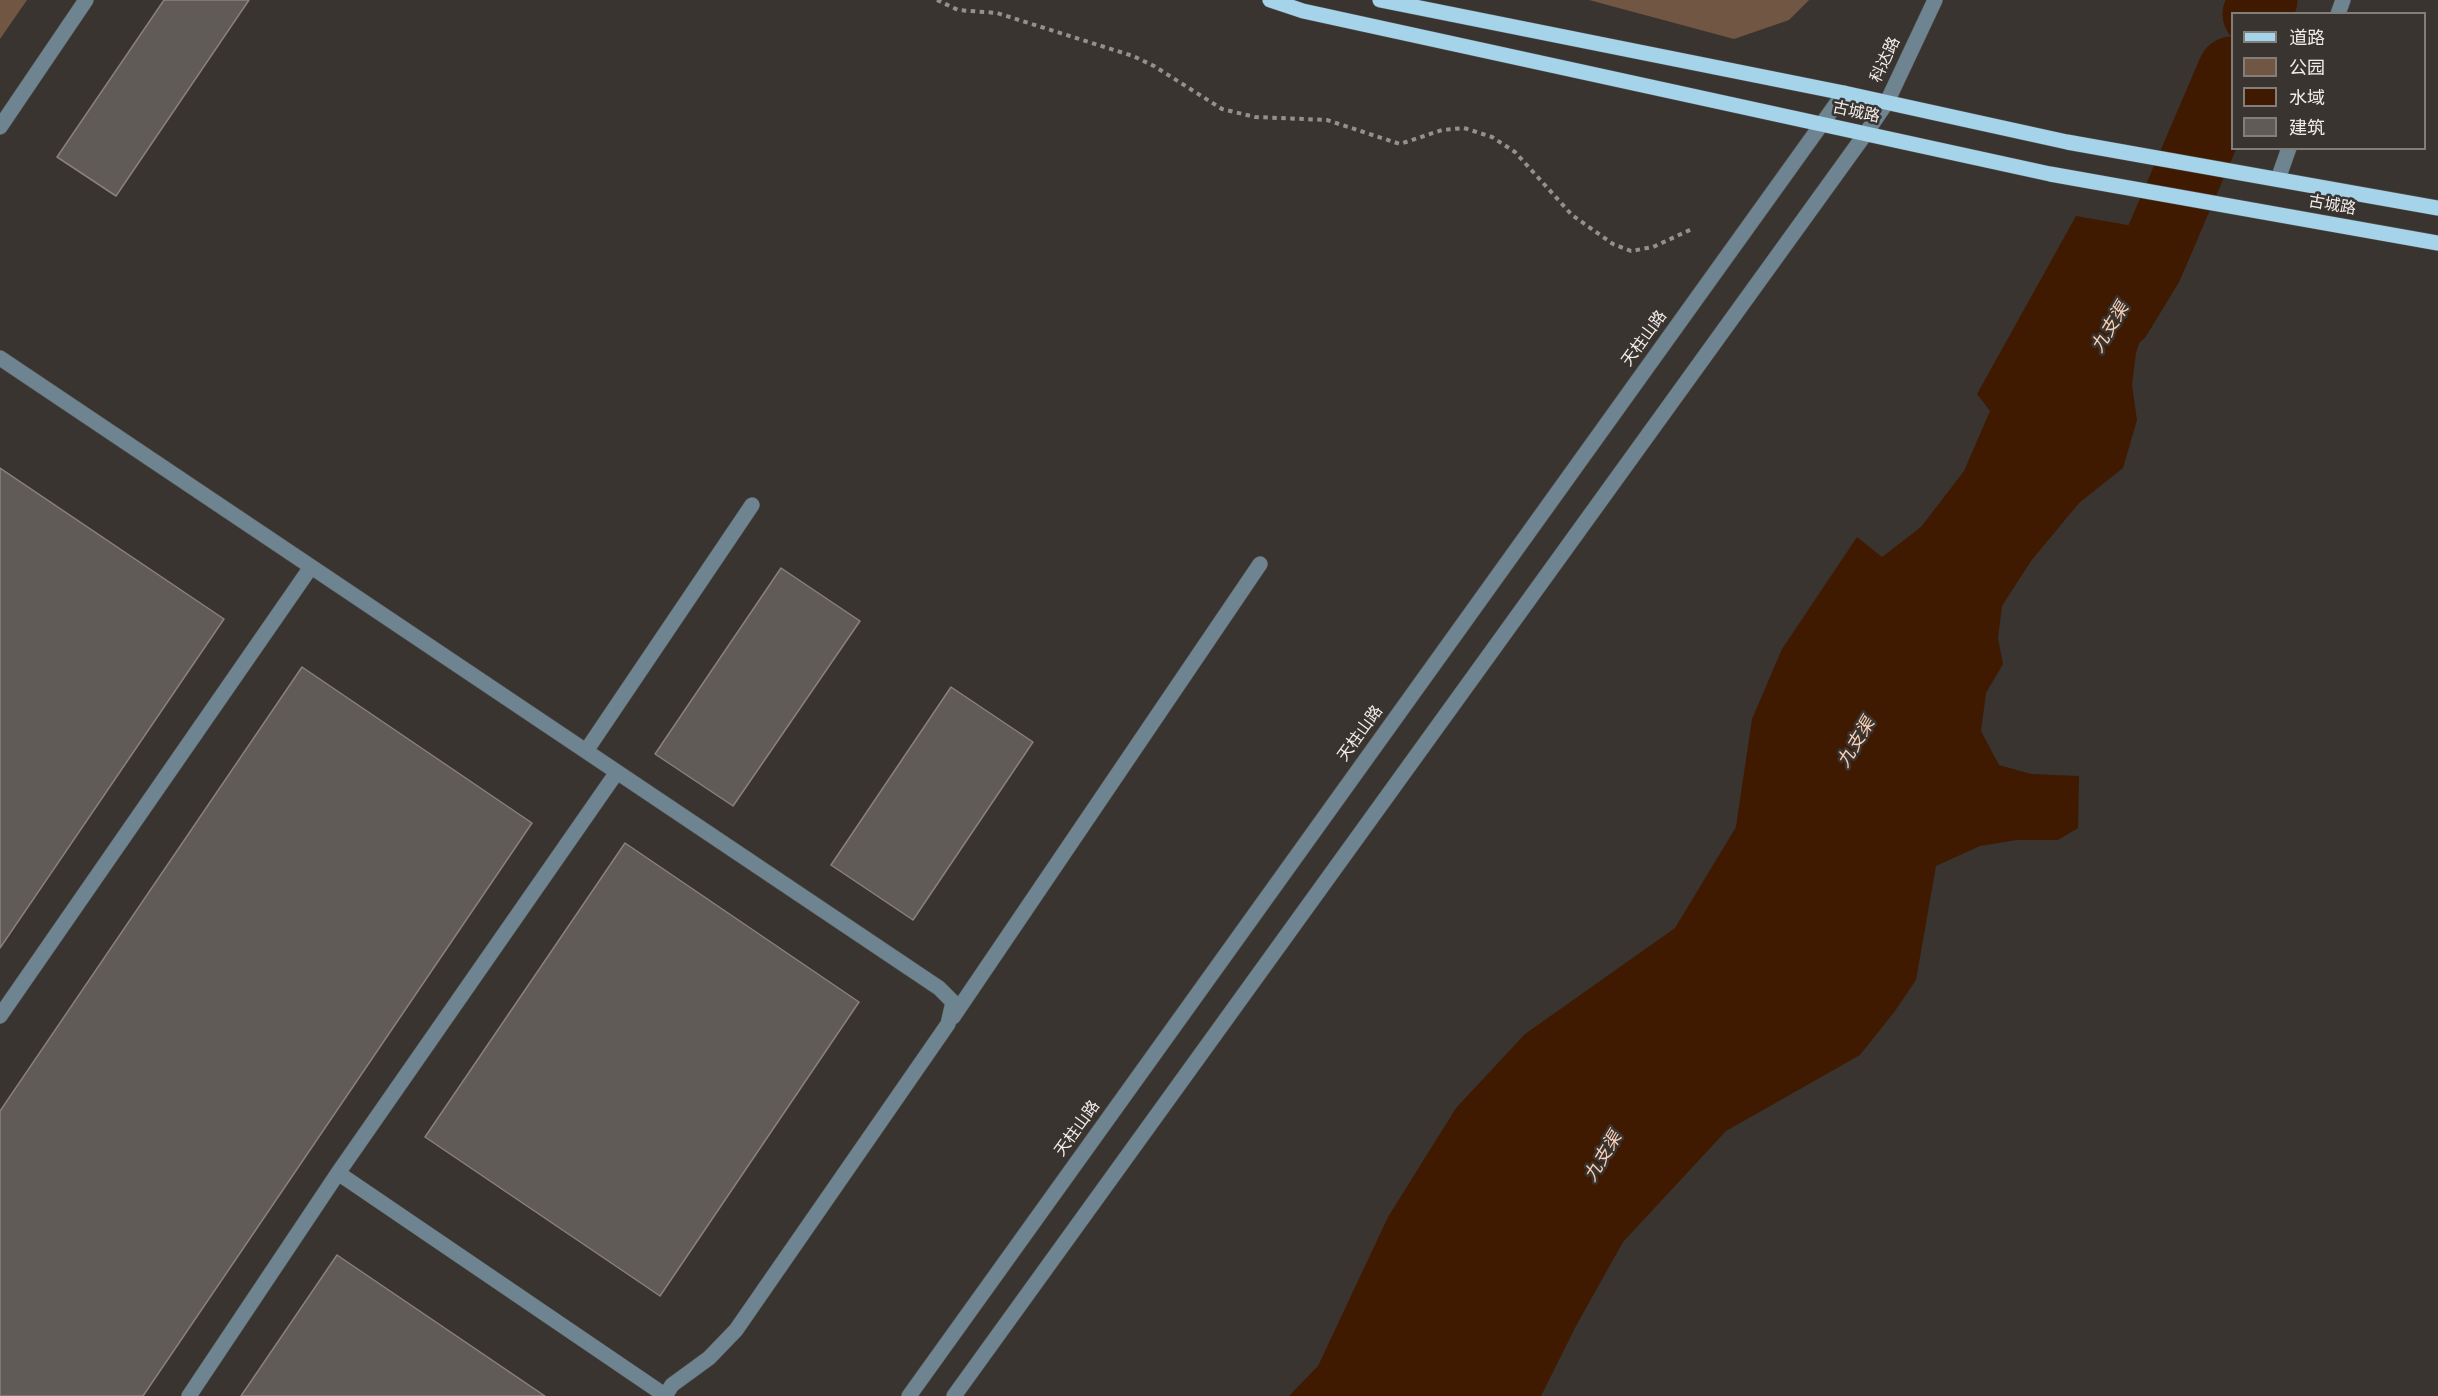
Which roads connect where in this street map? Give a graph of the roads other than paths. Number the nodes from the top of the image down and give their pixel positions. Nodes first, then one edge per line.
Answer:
1 (86, 0) edge
2 (1270, 0) edge
3 (1380, 0) edge
4 (1935, 0) edge
5 (1844, 93) junction
6 (1887, 102) junction
7 (1821, 124) junction
8 (0, 127) edge
9 (1866, 133) junction
10 (2288, 150) edge
11 (2278, 179) junction
12 (2438, 208) edge
13 (2438, 243) edge
14 (2, 363) edge
15 (752, 505) dead end
16 (1260, 564) dead end
17 (311, 567) junction
18 (586, 751) junction
19 (617, 772) junction
20 (0, 1016) edge
21 (948, 1024) junction
22 (338, 1173) junction
23 (189, 1396) edge
24 (665, 1396) edge
25 (909, 1396) edge
26 (954, 1396) edge

1 - 8 street
2 - 7 main road, 古城路
3 - 5 main road, 古城路
4 - 6 street, 科达路
5 - 6 main road, 古城路
5 - 7 street, 天柱山路
6 - 9 street, 科达路
6 - 11 main road, 古城路
7 - 9 main road, 古城路
7 - 25 street, 天柱山路
9 - 13 main road, 古城路
9 - 26 street
10 - 11 street
11 - 12 main road, 古城路
14 - 17 street
15 - 18 street
16 - 21 street
17 - 18 street
17 - 20 street
18 - 19 street
19 - 21 street
19 - 22 street
21 - 24 street
22 - 23 street
22 - 24 street

